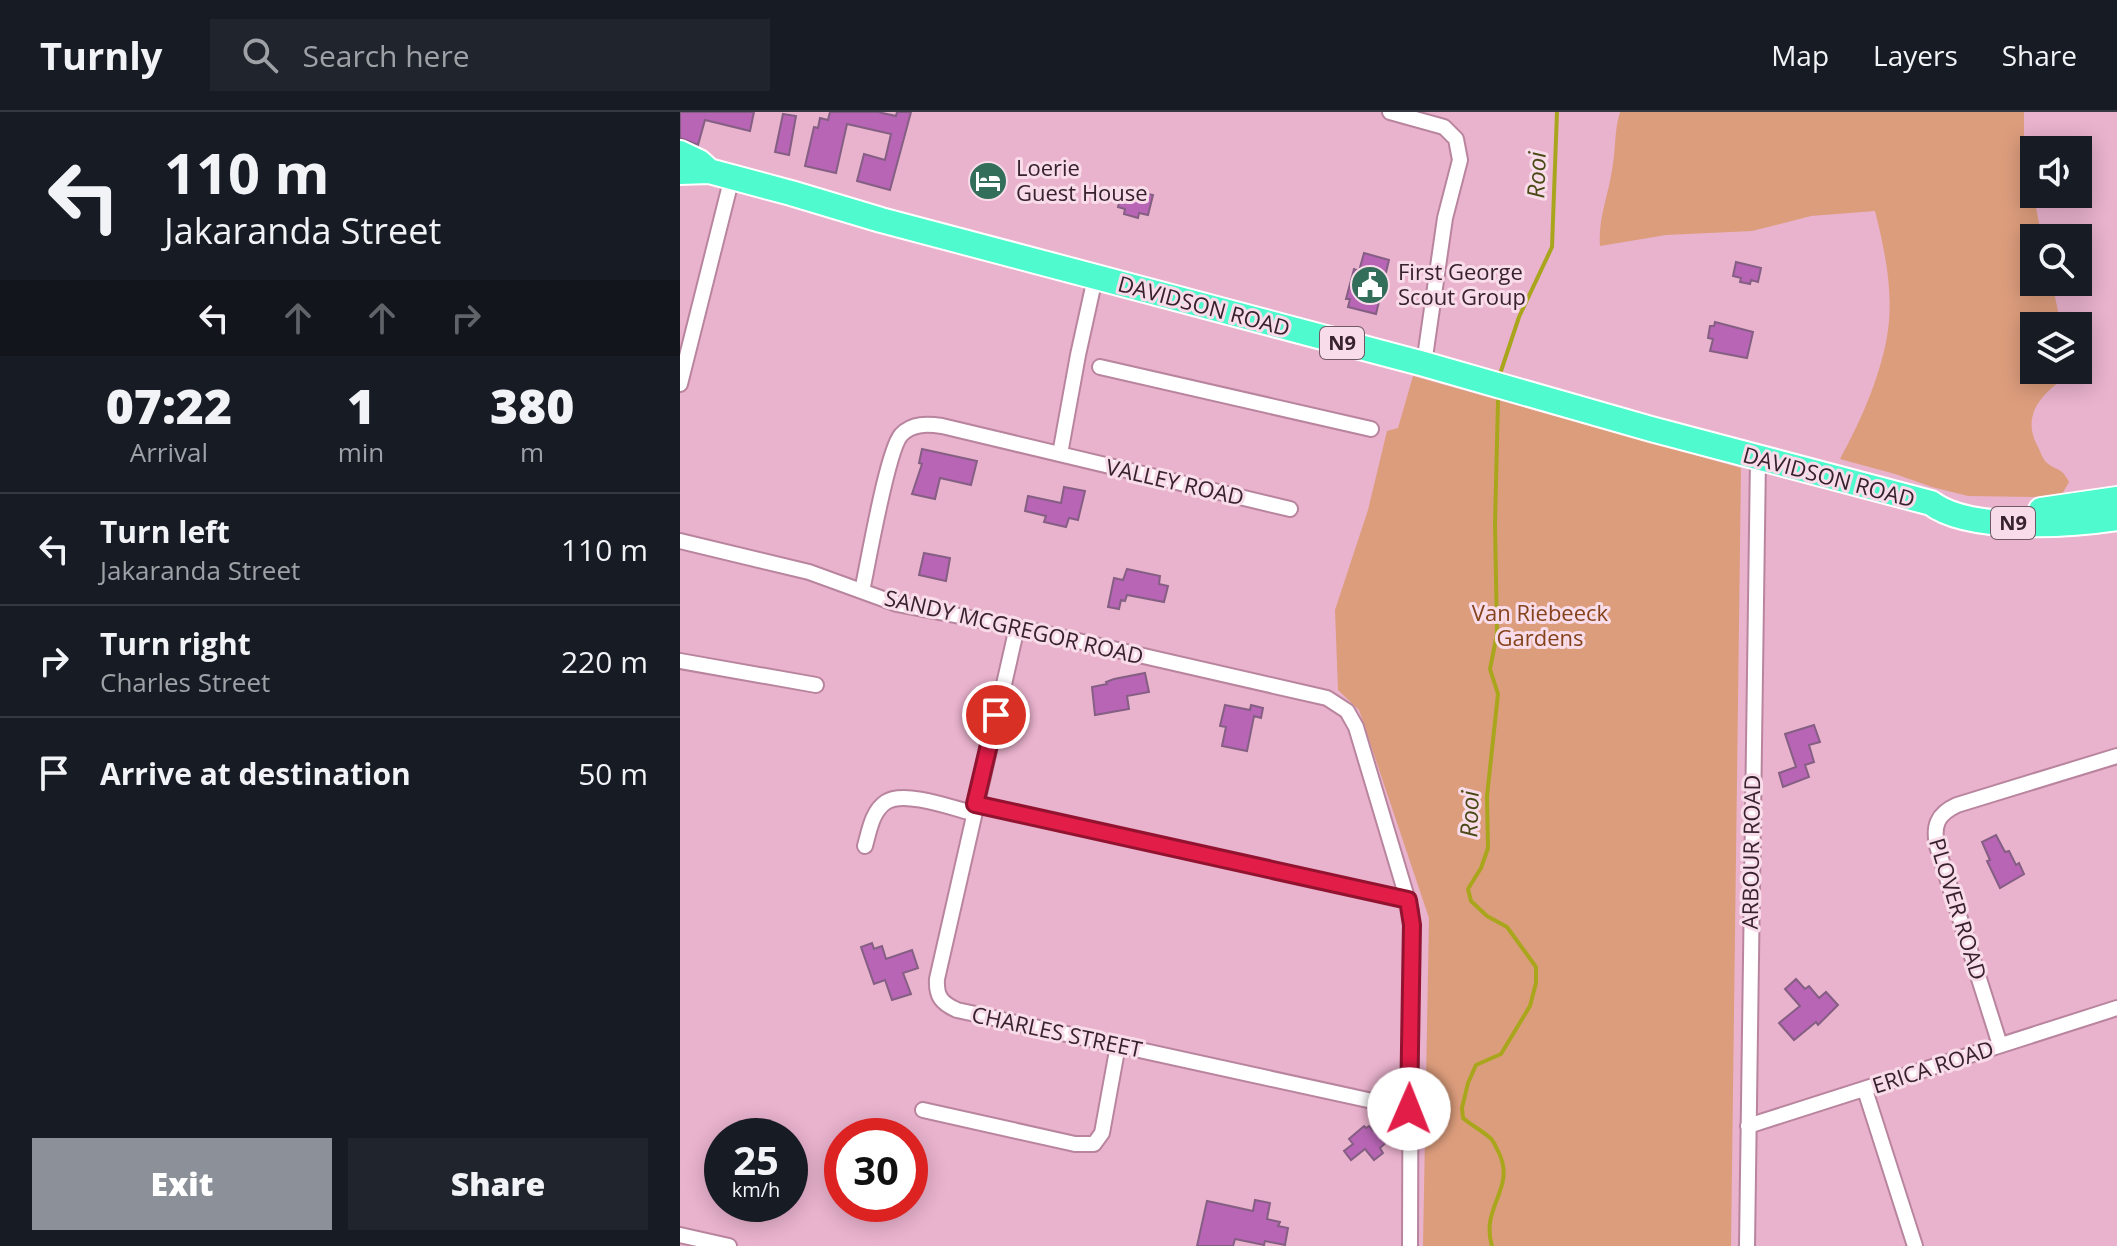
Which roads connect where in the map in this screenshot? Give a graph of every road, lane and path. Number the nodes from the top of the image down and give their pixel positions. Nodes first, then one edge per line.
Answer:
1 (1390, 112) edge
2 (680, 153) edge
3 (680, 172) edge
4 (721, 174) junction
5 (1095, 278) junction
6 (1424, 364) junction
7 (1100, 367) dead end
8 (680, 384) edge
9 (1371, 429) dead end
10 (1060, 454) junction
11 (1758, 458) junction
12 (2117, 499) edge
13 (1931, 503) junction
14 (1290, 509) dead end
15 (2117, 518) edge
16 (680, 541) edge
17 (862, 591) junction
18 (1017, 627) junction
19 (680, 661) edge
20 (816, 685) dead end
21 (2117, 756) edge
22 (974, 809) junction
23 (865, 846) dead end
24 (1408, 900) junction
25 (2117, 1008) edge
26 (1118, 1045) junction
27 (2000, 1045) junction
28 (1865, 1090) junction
29 (1409, 1109) junction
30 (923, 1110) dead end
31 (1748, 1126) junction
32 (680, 1235) edge
33 (729, 1246) edge
34 (1410, 1246) edge
35 (1747, 1246) edge
36 (1915, 1246) edge

1 - 6 street
2 - 4 highway, DAVIDSON ROAD / N9
3 - 4 highway, DAVIDSON ROAD / N9
4 - 5 highway, DAVIDSON ROAD / N9
4 - 8 street
5 - 6 highway, DAVIDSON ROAD / N9
5 - 10 street
6 - 11 highway, DAVIDSON ROAD / N9
7 - 9 street
10 - 14 street, VALLEY ROAD
10 - 17 street, VALLEY ROAD
11 - 13 highway, DAVIDSON ROAD / N9
11 - 31 street, ARBOUR ROAD
12 - 13 highway, DAVIDSON ROAD / N9
13 - 15 highway, DAVIDSON ROAD / N9
16 - 17 street, SANDY MCGREGOR ROAD
17 - 18 street, SANDY MCGREGOR ROAD
18 - 22 street, CHARLES STREET
18 - 24 street, SANDY MCGREGOR ROAD
19 - 20 street
21 - 27 street, PLOVER ROAD
22 - 23 street
22 - 24 street
22 - 26 street, CHARLES STREET
24 - 29 street
25 - 27 street, ERICA ROAD
26 - 29 street, CHARLES STREET
26 - 30 street
27 - 28 street, ERICA ROAD
28 - 31 street, ERICA ROAD
28 - 36 street
29 - 34 street
31 - 35 street, ARBOUR ROAD
32 - 33 street

